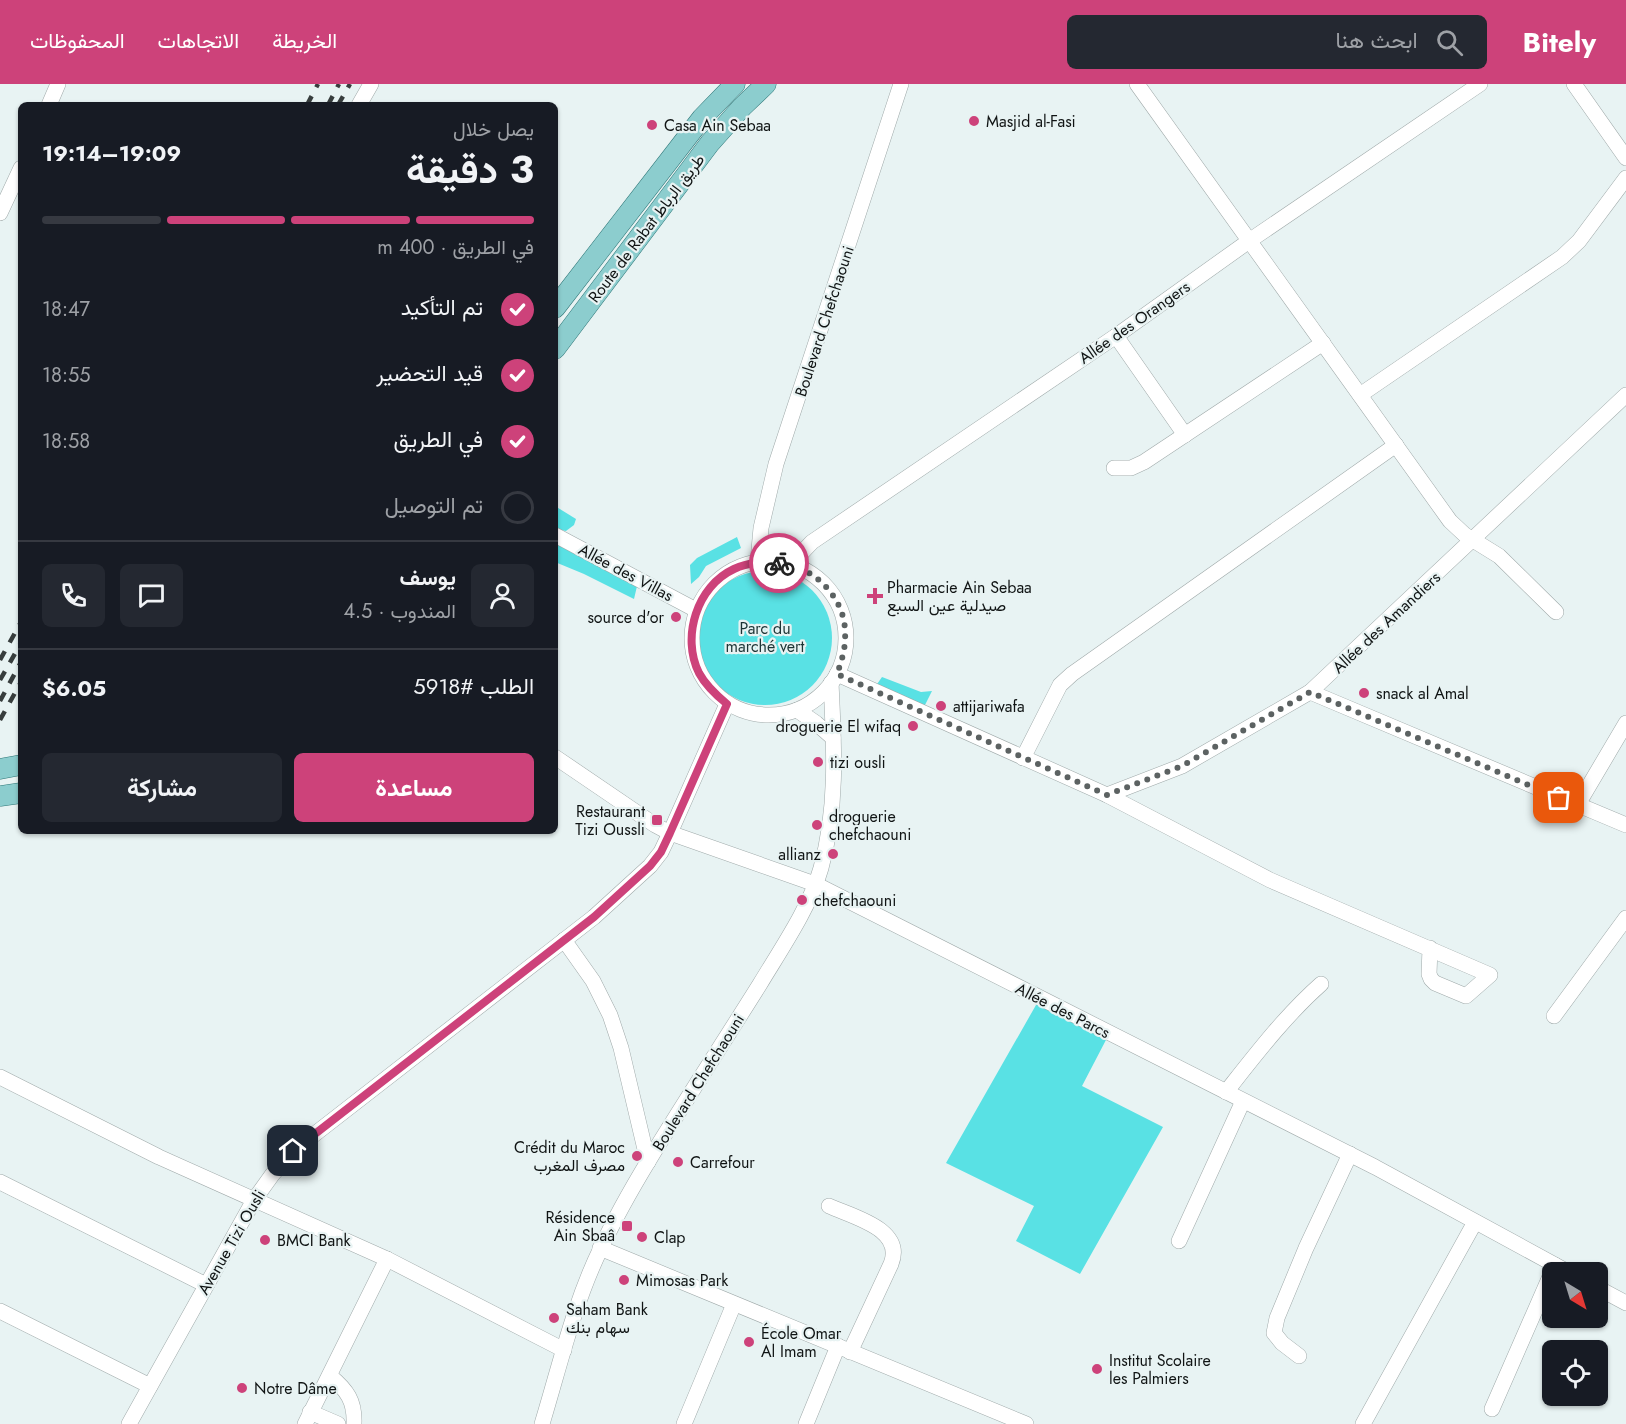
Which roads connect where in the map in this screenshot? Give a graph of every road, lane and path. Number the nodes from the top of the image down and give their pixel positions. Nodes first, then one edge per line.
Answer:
1 (58, 84) edge
2 (371, 84) edge
3 (735, 84) edge
4 (766, 84) edge
5 (901, 84) edge
6 (1137, 84) edge
7 (1480, 84) edge
8 (1574, 84) edge
9 (50, 102) edge
10 (361, 102) edge
11 (1626, 158) edge
12 (18, 174) edge
13 (1626, 178) edge
14 (0, 213) edge
15 (1250, 241) junction
16 (558, 304) edge
17 (1116, 336) junction
18 (1323, 343) junction
19 (558, 345) edge
20 (1626, 394) edge
21 (1360, 395) junction
22 (1185, 435) junction
23 (1396, 445) junction
24 (1114, 468) dead end
25 (558, 537) edge
26 (1474, 539) junction
27 (758, 561) junction
28 (791, 564) junction
29 (696, 610) junction
30 (1556, 612) dead end
31 (834, 678) junction
32 (1310, 692) junction
33 (727, 704) junction
34 (797, 710) junction
35 (1626, 723) edge
36 (833, 738) junction
37 (1023, 758) junction
38 (558, 759) edge
39 (18, 766) edge
40 (0, 769) edge
41 (18, 793) edge
42 (1107, 795) junction
43 (0, 796) edge
44 (1577, 806) junction
45 (1626, 825) edge
46 (670, 833) junction
47 (815, 884) junction
48 (1626, 918) edge
49 (564, 940) junction
50 (1430, 948) dead end
51 (1321, 984) dead end
52 (1554, 1016) dead end
53 (0, 1077) edge
54 (1226, 1092) junction
55 (1243, 1101) junction
56 (1350, 1155) junction
57 (648, 1162) junction
58 (0, 1182) edge
59 (254, 1200) junction
60 (829, 1206) dead end
61 (1475, 1222) junction
62 (1179, 1241) dead end
63 (600, 1248) junction
64 (387, 1259) junction
65 (1549, 1262) edge
66 (206, 1285) junction
67 (1608, 1293) edge
68 (1626, 1303) edge
69 (734, 1304) junction
70 (1542, 1309) edge
71 (0, 1311) edge
72 (844, 1349) junction
73 (564, 1350) junction
74 (1299, 1356) dead end
75 (330, 1376) junction
76 (150, 1386) junction
77 (1492, 1409) dead end
78 (308, 1418) edge
79 (129, 1424) edge
80 (338, 1424) edge
81 (354, 1424) edge
82 (542, 1424) edge
83 (684, 1424) edge
84 (806, 1424) edge
85 (1026, 1424) edge
86 (1363, 1424) edge

1 - 9 street
2 - 10 street
3 - 16 main road, Route de Rabat طريق الرباط
4 - 19 main road, Route de Rabat طريق الرباط
5 - 27 street, Boulevard Chefchaouni
6 - 15 street
7 - 15 street, Allée des Orangers
8 - 11 street
12 - 14 street
13 - 21 street
15 - 17 street, Allée des Orangers
15 - 18 street
17 - 22 street
17 - 28 street, Allée des Orangers
18 - 21 street
18 - 22 street
20 - 26 street, Allée des Amandiers
21 - 23 street
22 - 24 street
23 - 26 street
23 - 37 street
25 - 29 street, Allée des Villas
26 - 30 street
26 - 32 street, Allée des Amandiers
27 - 28 street
27 - 29 street
28 - 31 street
29 - 33 street
31 - 34 street
31 - 36 street, Boulevard Chefchaouni
31 - 37 street
32 - 42 street, Allée des Amandiers
32 - 44 street
33 - 34 street
33 - 46 street, Avenue Tizi Ousli
34 - 36 street
35 - 44 street
36 - 47 street, Boulevard Chefchaouni
37 - 42 street
38 - 46 street, Allée des Parcs
39 - 40 main road
41 - 43 main road
42 - 50 street
44 - 45 street
46 - 47 street, Allée des Parcs
46 - 49 street, Avenue Tizi Ousli
47 - 54 street, Allée des Parcs
47 - 57 street, Boulevard Chefchaouni
48 - 52 street
49 - 57 street
49 - 59 street, Avenue Tizi Ousli
51 - 54 street
53 - 59 street
54 - 55 street, Allée des Parcs
55 - 56 street, Allée des Parcs
55 - 62 street
56 - 61 street, Allée des Parcs
56 - 74 street
57 - 63 street, Boulevard Chefchaouni
58 - 66 street
59 - 64 street
59 - 66 street, Avenue Tizi Ousli
60 - 72 street
61 - 65 street, Allée des Parcs
61 - 86 street
63 - 69 street
63 - 73 street, Boulevard Chefchaouni
64 - 73 street
64 - 75 street
66 - 76 street, Avenue Tizi Ousli
67 - 68 street
69 - 72 street
69 - 83 street
70 - 77 street
71 - 76 street
72 - 84 street
72 - 85 street
73 - 82 street, Boulevard Chefchaouni
75 - 78 street
75 - 81 street
76 - 79 street, Avenue Tizi Ousli
78 - 80 street

